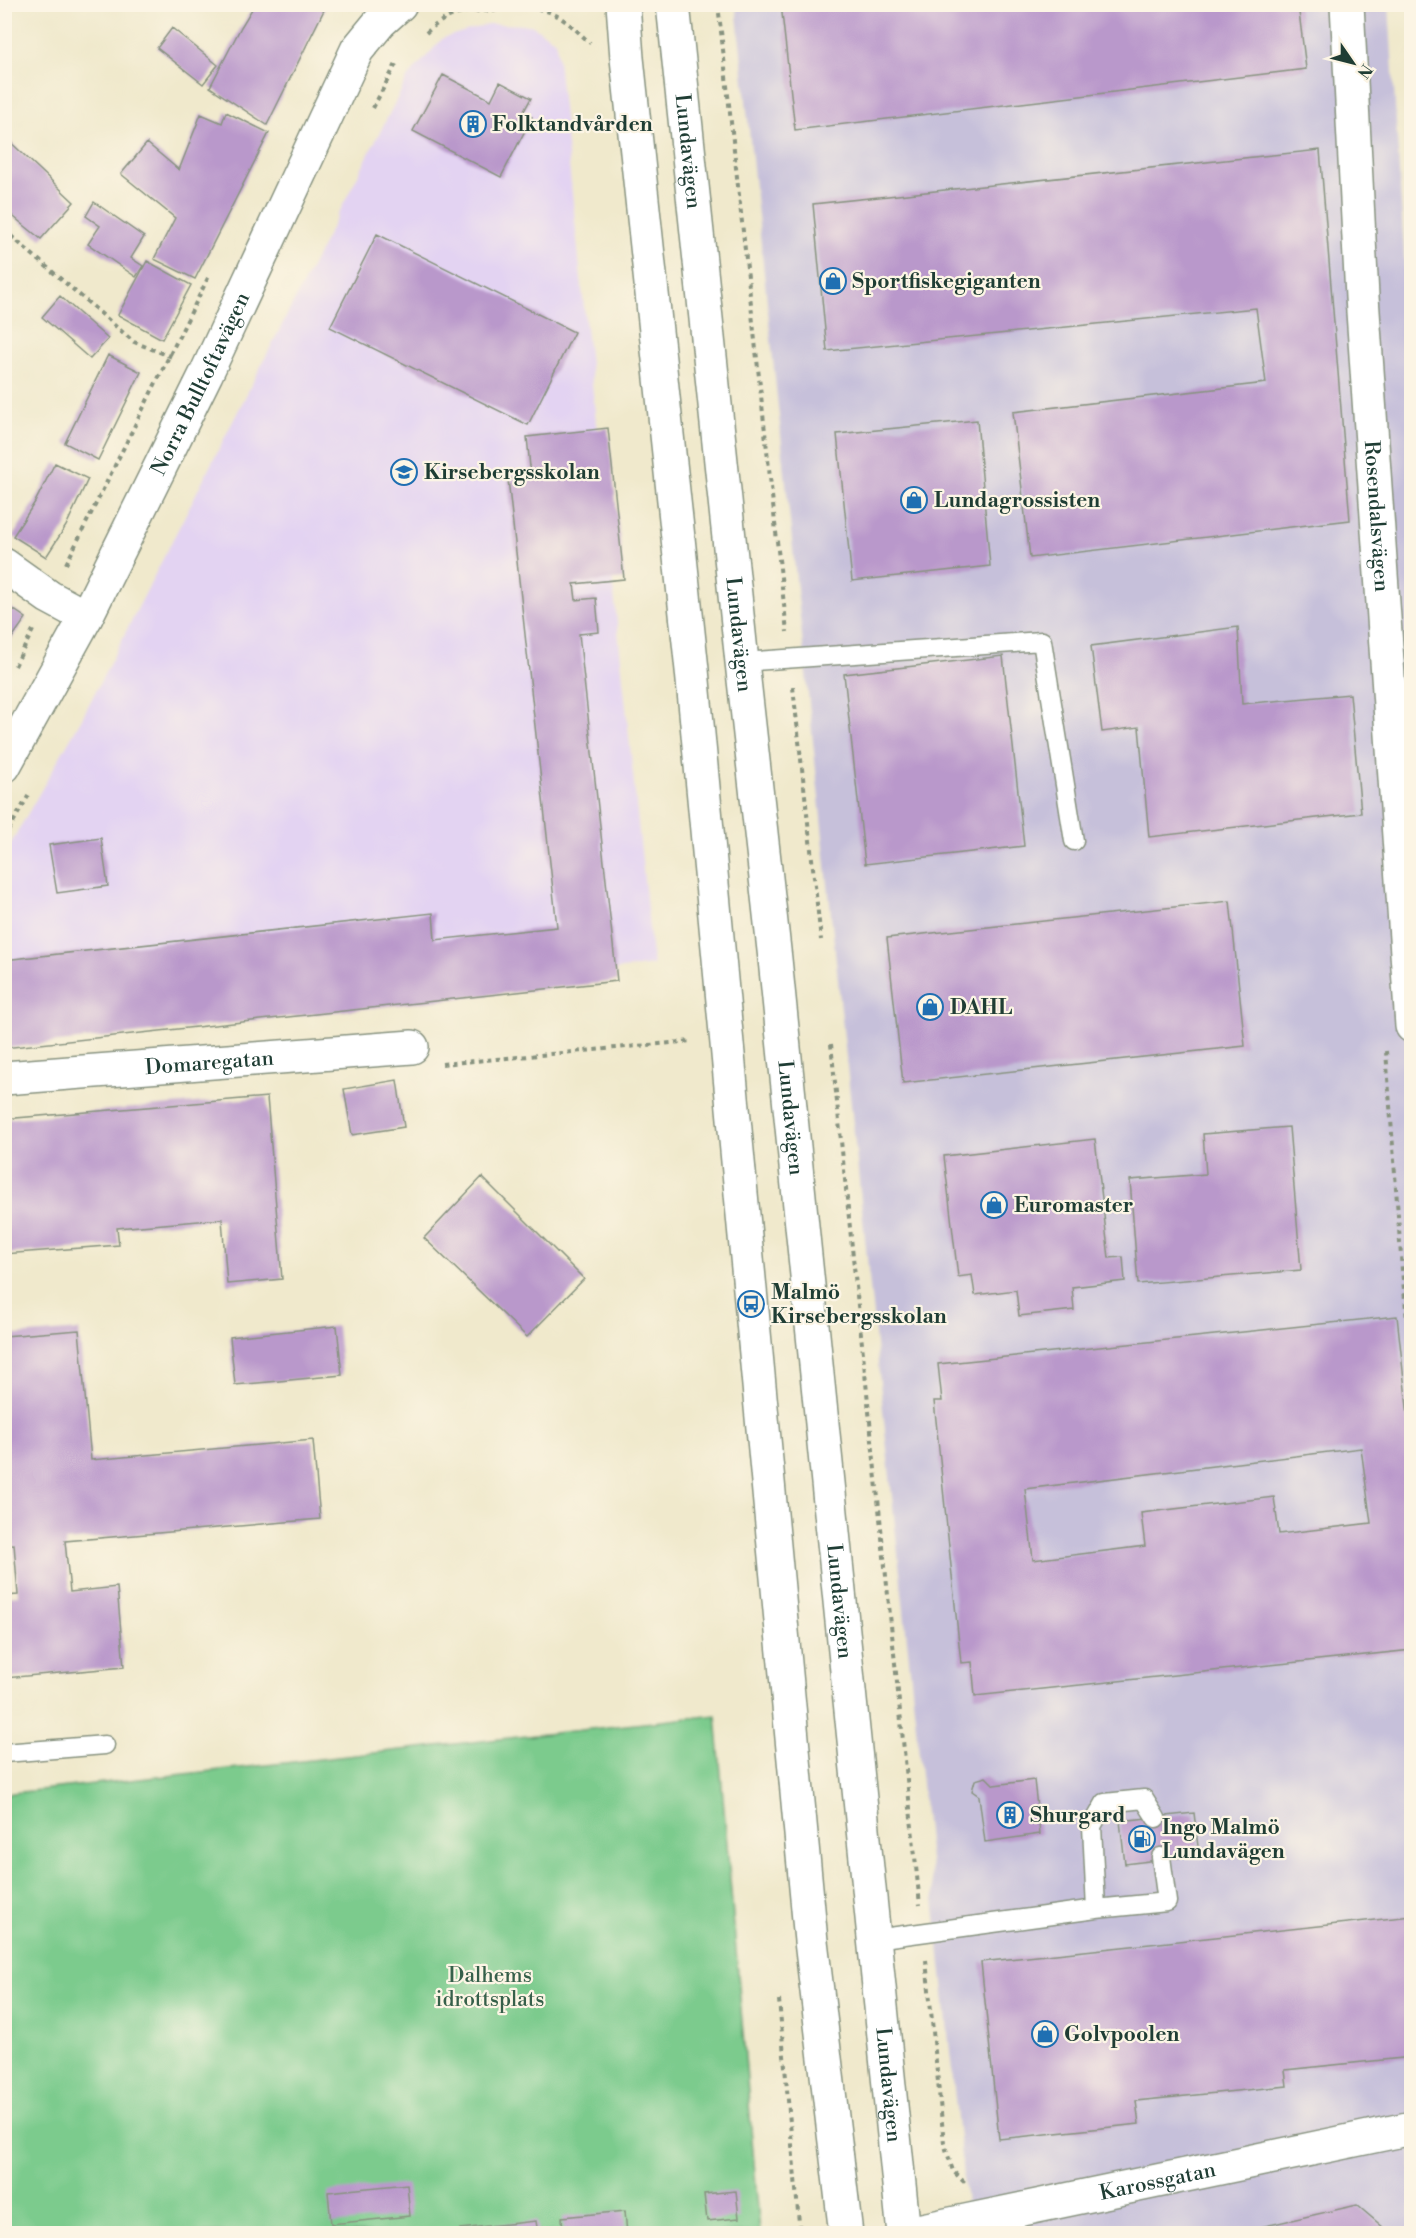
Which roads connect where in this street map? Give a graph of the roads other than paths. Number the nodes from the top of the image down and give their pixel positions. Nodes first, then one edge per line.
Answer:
1 (400, 4) edge
2 (623, 4) edge
3 (673, 4) edge
4 (1347, 4) edge
5 (4, 565) edge
6 (86, 617) junction
7 (742, 662) junction
8 (4, 766) edge
9 (1074, 841) dead end
10 (1412, 1026) edge
11 (412, 1047) road end
12 (4, 1078) edge
13 (105, 1745) dead end
14 (4, 1752) edge
15 (1156, 1818) dead end
16 (1161, 1857) dead end
17 (1096, 1909) junction
18 (875, 1939) junction
19 (1412, 2128) edge
20 (904, 2233) edge
21 (846, 2234) edge

1 - 6 main road, Norra Bulltoftavägen
2 - 21 main road
3 - 7 main road, Lundavägen
4 - 10 main road, Rosendalsvägen
5 - 6 main road
6 - 8 main road, Norra Bulltoftavägen
7 - 9 lane
7 - 18 main road, Lundavägen
11 - 12 main road, Domaregatan
13 - 14 lane
15 - 17 lane
16 - 17 lane
17 - 18 lane
18 - 20 main road, Lundavägen
19 - 20 main road, Karossgatan

